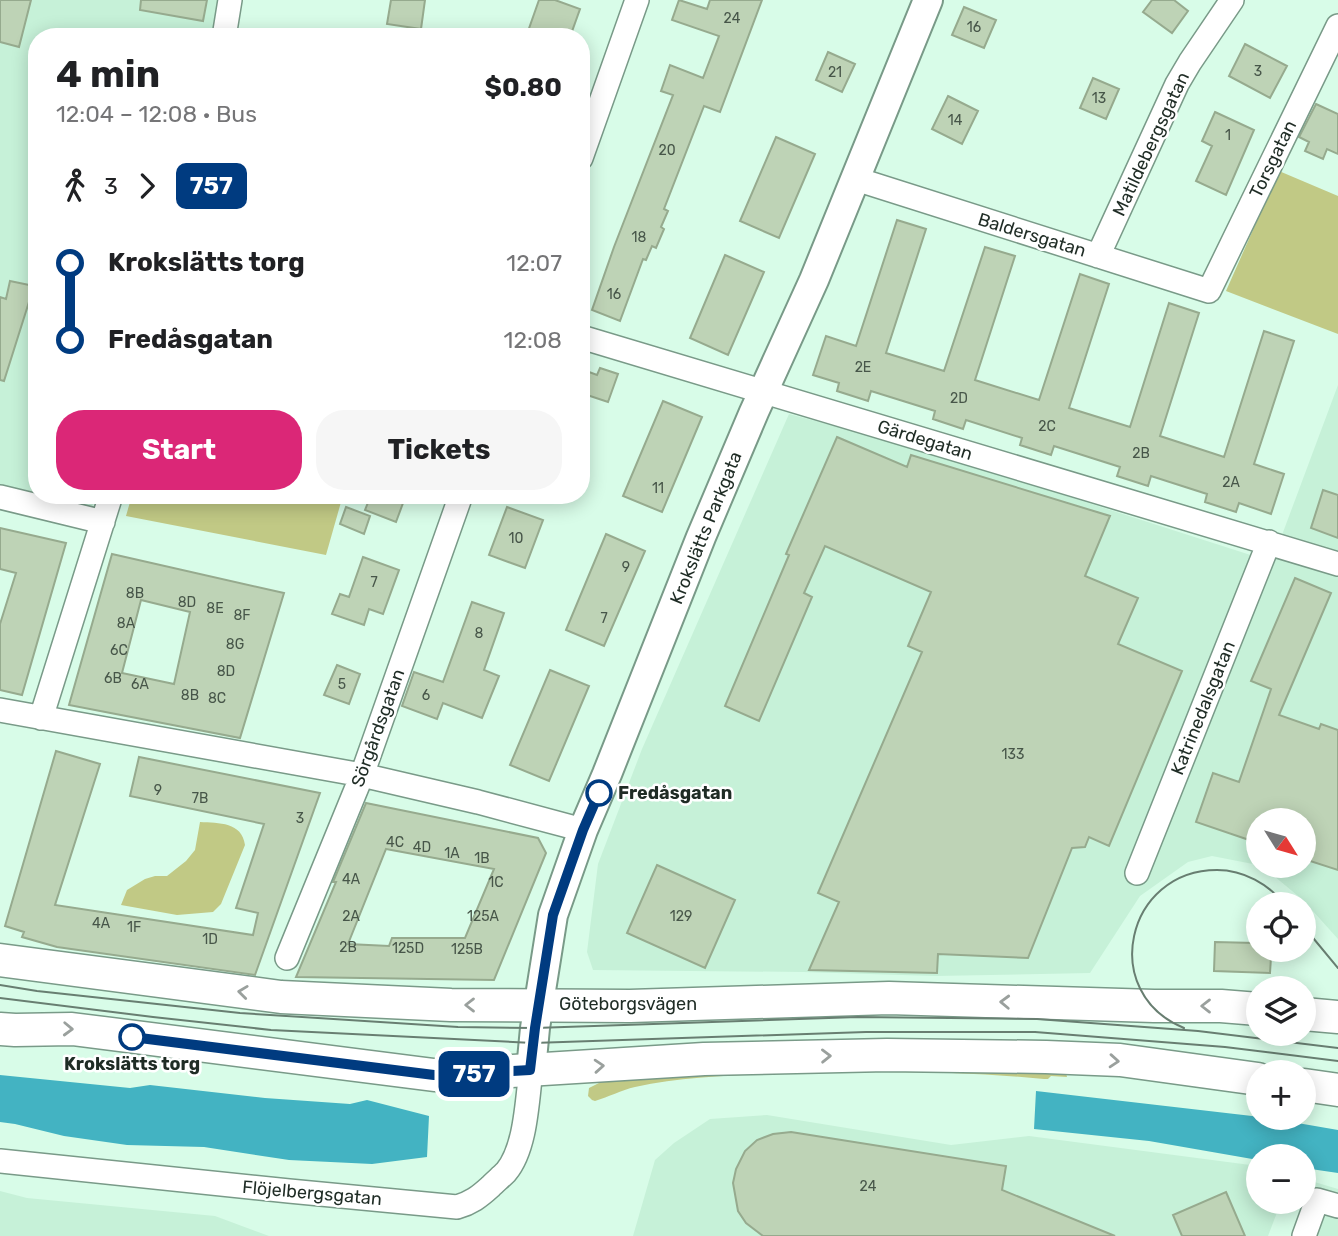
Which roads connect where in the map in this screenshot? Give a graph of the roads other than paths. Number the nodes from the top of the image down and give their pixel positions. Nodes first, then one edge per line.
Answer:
1 (230, 0) edge
2 (637, 0) edge
3 (929, 0) edge
4 (1232, 0) edge
5 (1338, 26) edge
6 (225, 28) edge
7 (590, 133) edge
8 (856, 179) junction
9 (1098, 256) junction
10 (1209, 291) joint
11 (590, 340) edge
12 (764, 391) junction
13 (0, 497) edge
14 (28, 504) edge
15 (29, 504) edge
16 (108, 504) edge
17 (458, 504) edge
18 (103, 522) junction
19 (1269, 542) junction
20 (1338, 564) edge
21 (0, 710) edge
22 (41, 718) junction
23 (362, 775) junction
24 (583, 830) junction
25 (1138, 873) dead end
26 (287, 958) dead end
27 (0, 960) edge
28 (538, 1004) junction
29 (1246, 1008) edge
30 (1316, 1015) edge
31 (1338, 1017) edge
32 (0, 1029) edge
33 (530, 1070) junction
34 (1244, 1077) edge
35 (1316, 1087) edge
36 (1338, 1090) edge
37 (0, 1161) edge
38 (1338, 1206) edge
39 (1304, 1236) edge

1 - 6 street
2 - 7 street
3 - 8 street, Krokslätts Parkgata
4 - 9 street, Matildebergsgatan
5 - 10 street, Torsgatan
8 - 9 street, Baldersgatan
8 - 12 street, Krokslätts Parkgata
9 - 10 street, Baldersgatan
11 - 12 street, Gärdegatan
12 - 19 street, Gärdegatan
12 - 24 street, Krokslätts Parkgata
13 - 14 street
15 - 18 street
16 - 18 street
17 - 23 street, Sörgårdsgatan
18 - 22 street
19 - 20 street, Gärdegatan
19 - 25 street, Katrinedalsgatan
21 - 22 street
22 - 23 street
23 - 24 street
23 - 26 street, Sörgårdsgatan
24 - 28 street, Krokslätts Parkgata
28 -> 27 main road, Göteborgsvägen
29 -> 28 main road, Göteborgsvägen
28 - 33 street, Krokslätts Parkgata
30 - 31 main road
32 -> 33 main road
33 -> 34 main road
33 - 37 street, Flöjelbergsgatan
35 - 36 main road
38 - 39 street

